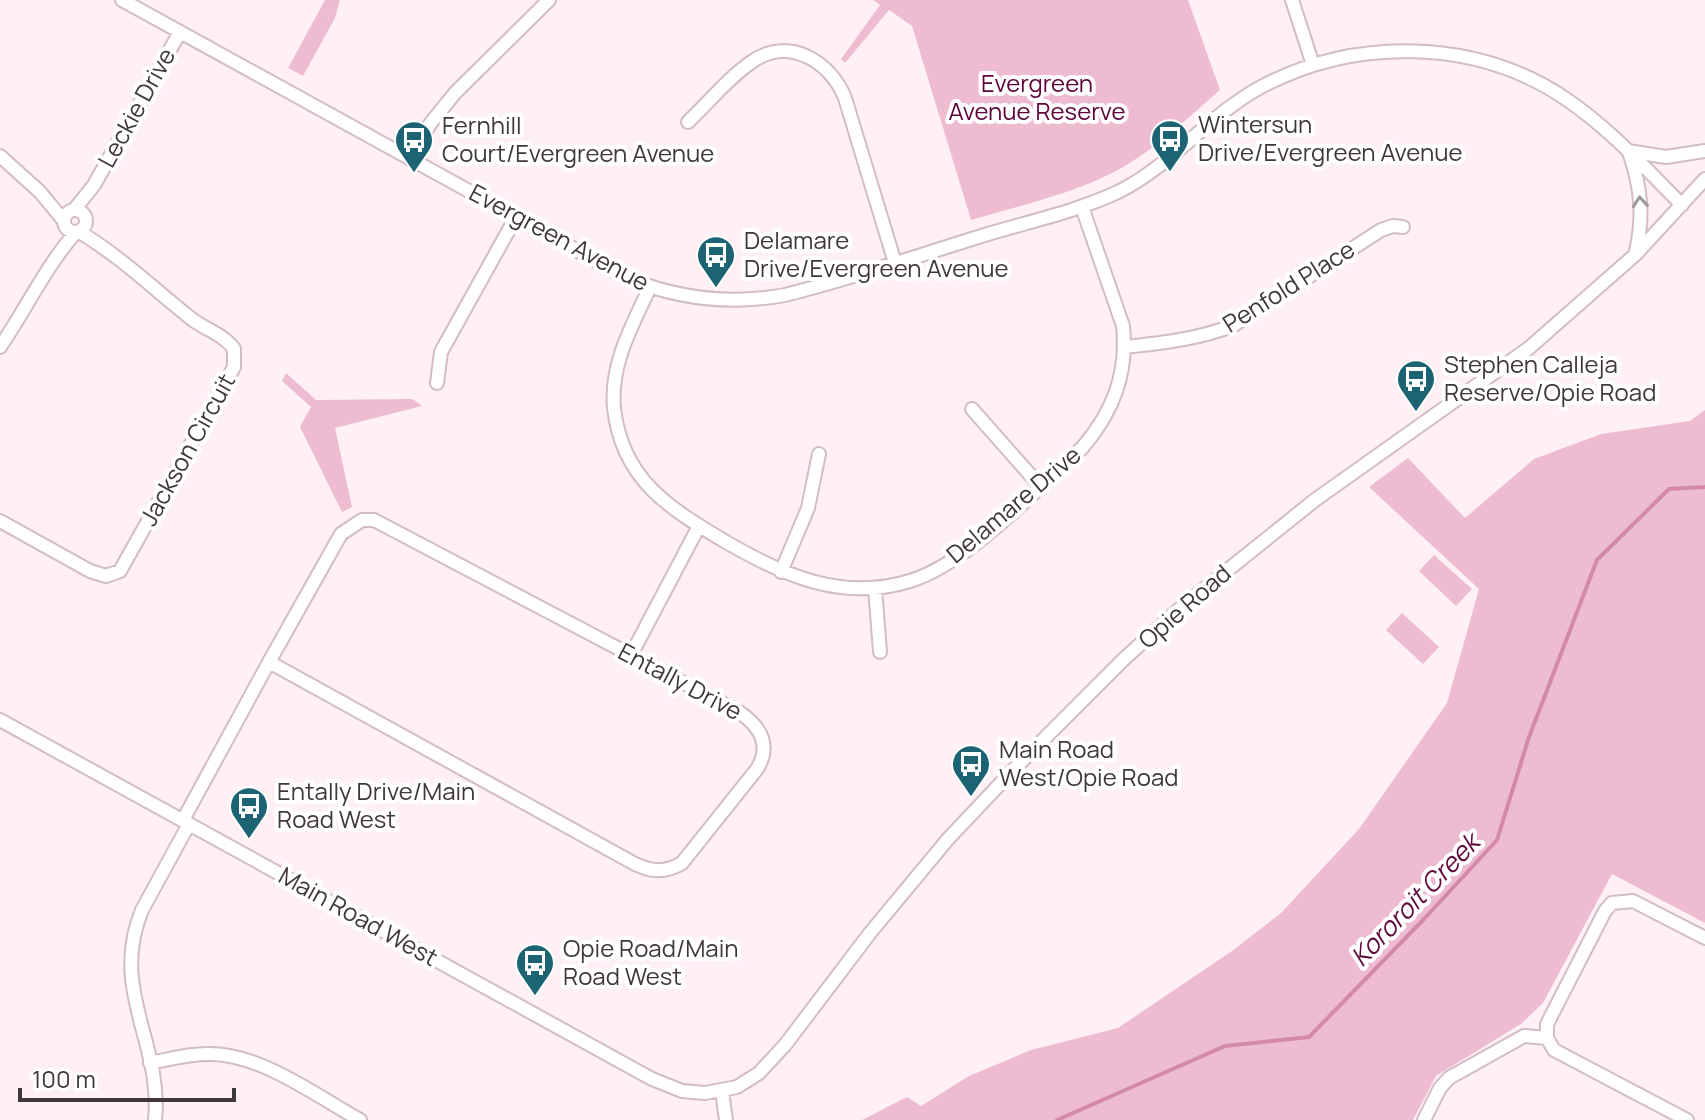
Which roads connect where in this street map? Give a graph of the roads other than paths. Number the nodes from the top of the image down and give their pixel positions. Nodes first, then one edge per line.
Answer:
1 (122, 0) edge
2 (549, 0) edge
3 (1292, 0) edge
4 (180, 32) junction
5 (1313, 65) junction
6 (688, 122) dead end
7 (1628, 151) junction
8 (1705, 151) edge
9 (0, 156) edge
10 (410, 159) junction
11 (1705, 179) edge
12 (1682, 205) junction
13 (1082, 207) junction
14 (516, 217) junction
15 (75, 221) junction
16 (1403, 227) dead end
17 (1636, 254) junction
18 (895, 263) junction
19 (650, 287) junction
20 (0, 347) edge
21 (1125, 347) junction
22 (437, 383) dead end
23 (972, 409) dead end
24 (819, 454) dead end
25 (1040, 486) junction
26 (0, 521) edge
27 (699, 526) junction
28 (781, 572) junction
29 (875, 588) junction
30 (880, 652) dead end
31 (631, 655) junction
32 (269, 662) junction
33 (0, 720) edge
34 (186, 822) junction
35 (1705, 938) edge
36 (1547, 1038) junction
37 (150, 1063) junction
38 (722, 1091) junction
39 (155, 1120) edge
40 (360, 1120) edge
41 (726, 1120) edge
42 (1424, 1120) edge
43 (1687, 1120) edge

1 - 4 street, Evergreen Avenue
2 - 10 street
3 - 5 street
4 - 10 street, Evergreen Avenue
4 - 15 street, Leckie Drive
5 - 7 street, Evergreen Avenue
5 - 13 street, Evergreen Avenue
6 - 18 street
7 - 8 street
7 - 12 street, Evergreen Avenue
17 -> 7 street
9 - 15 street, Jackson Circuit
10 - 14 street, Evergreen Avenue
11 - 12 street, Opie Road
12 - 17 street, Opie Road
13 - 18 street, Evergreen Avenue
13 - 21 street, Delamare Drive
14 - 19 street, Evergreen Avenue
14 - 22 street
15 - 20 street, Leckie Drive
15 - 26 street, Jackson Circuit
16 - 21 street, Penfold Place
17 - 38 street, Opie Road
18 - 19 street, Evergreen Avenue
19 - 27 street, Delamare Drive
21 - 25 street, Delamare Drive
23 - 25 street
24 - 28 street
25 - 29 street, Delamare Drive
27 - 28 street, Delamare Drive
27 - 31 street
28 - 29 street, Delamare Drive
29 - 30 street
31 - 32 street, Entally Drive
31 - 32 street, Entally Drive
32 - 34 street, Entally Drive
33 - 34 street, Main Road West
34 - 37 street, Entally Drive
34 - 38 street, Main Road West
35 - 36 street
36 - 42 street
36 - 43 street
37 - 39 street, Entally Drive
37 - 40 street
38 - 41 street

